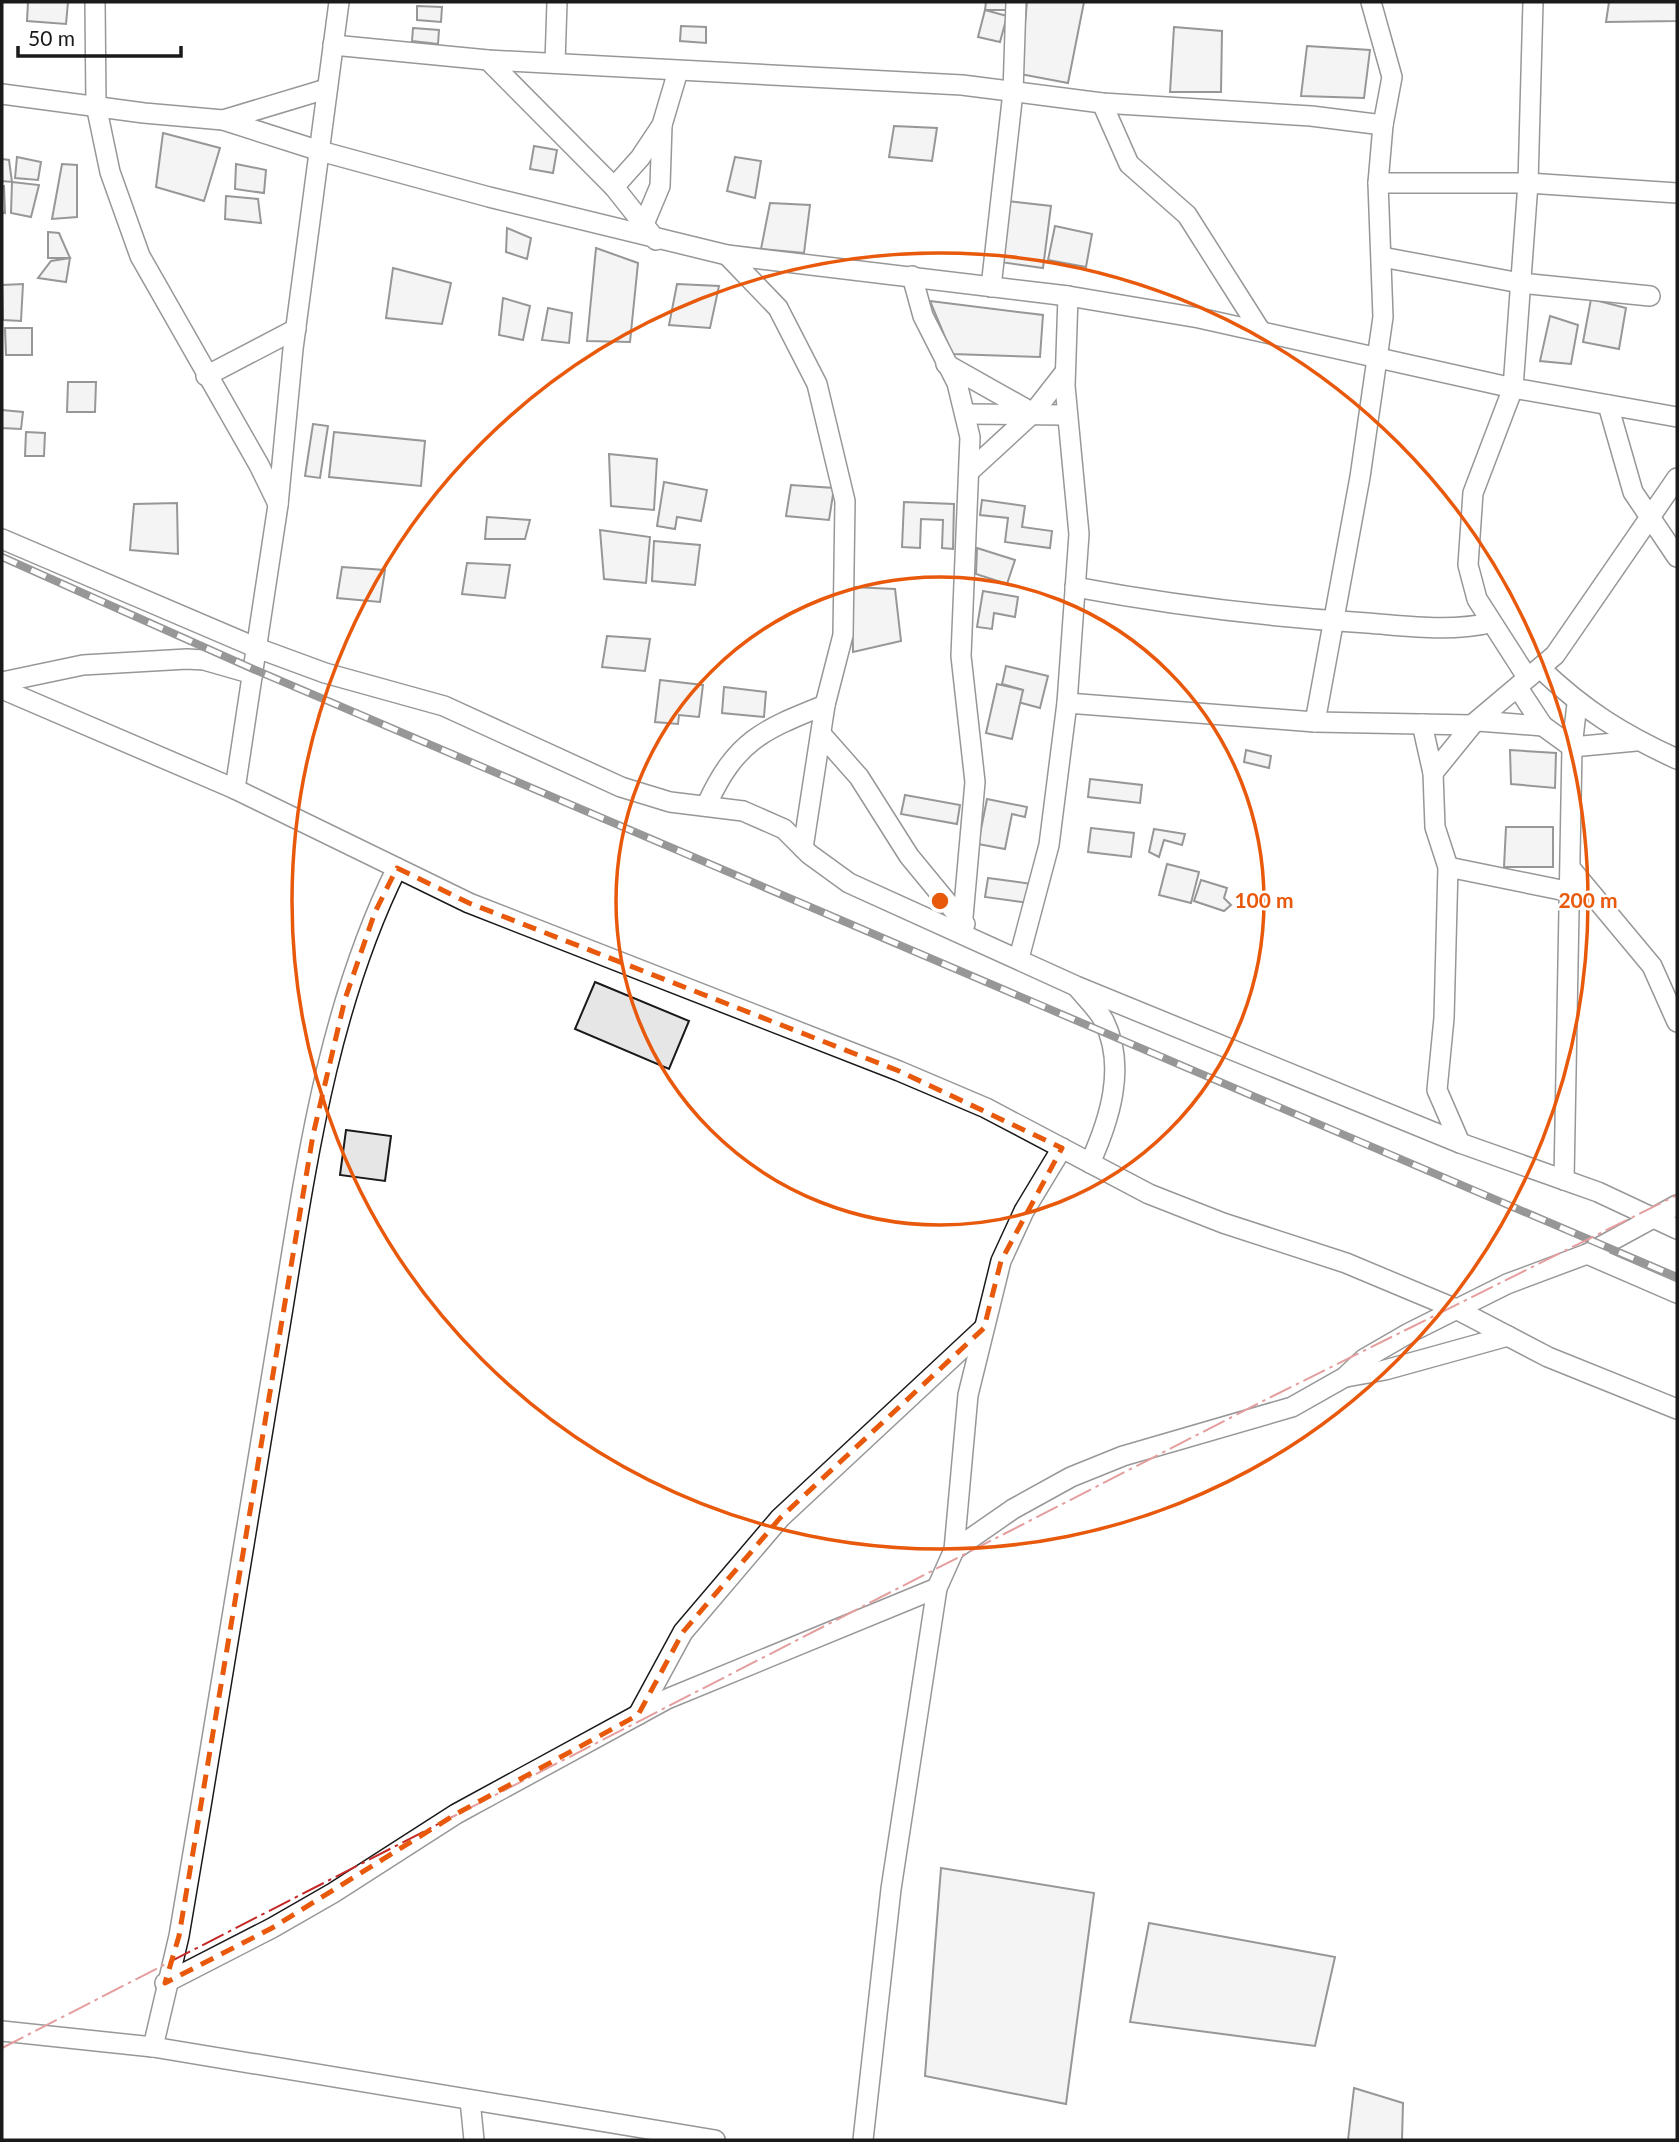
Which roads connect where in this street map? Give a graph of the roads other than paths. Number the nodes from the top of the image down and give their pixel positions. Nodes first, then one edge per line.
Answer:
1 (95, 2) edge
2 (339, 2) edge
3 (557, 2) edge
4 (1016, 2) edge
5 (1371, 2) edge
6 (1533, 2) edge
7 (333, 45) junction
8 (488, 60) junction
9 (555, 63) junction
10 (647, 68) junction
11 (678, 71) junction
12 (326, 89) junction
13 (1013, 92) junction
14 (2, 94) edge
15 (1102, 103) junction
16 (96, 105) junction
17 (665, 116) junction
18 (223, 120) junction
19 (1382, 125) junction
20 (320, 151) junction
21 (1378, 183) junction
22 (1528, 183) junction
23 (614, 187) junction
24 (1677, 193) edge
25 (650, 232) junction
26 (727, 255) junction
27 (1382, 257) junction
28 (912, 276) junction
29 (1520, 283) junction
30 (991, 287) junction
31 (1068, 296) junction
32 (1650, 296) dead end
33 (296, 329) junction
34 (1260, 330) junction
35 (1378, 357) junction
36 (946, 364) junction
37 (1065, 372) junction
38 (206, 376) junction
39 (1513, 388) junction
40 (1608, 405) junction
41 (1033, 413) junction
42 (967, 415) junction
43 (1066, 415) junction
44 (1677, 417) edge
45 (971, 470) junction
46 (1677, 478) edge
47 (278, 505) junction
48 (1649, 515) junction
49 (2, 539) edge
50 (1677, 557) edge
51 (1074, 587) junction
52 (1332, 621) junction
53 (1490, 623) junction
54 (257, 648) junction
55 (253, 674) junction
56 (1529, 678) junction
57 (2, 682) edge
58 (2, 689) edge
59 (1067, 704) junction
60 (1577, 704) junction
61 (825, 705) junction
62 (1315, 722) junction
63 (1475, 723) junction
64 (1422, 724) junction
65 (1543, 726) junction
66 (821, 734) junction
67 (1636, 741) junction
68 (1572, 747) junction
69 (1677, 759) edge
70 (1433, 773) junction
71 (235, 789) junction
72 (707, 804) junction
73 (803, 848) junction
74 (1448, 867) junction
75 (397, 868) junction
76 (1572, 870) junction
77 (1571, 892) junction
78 (966, 926) junction
79 (1019, 958) junction
80 (1076, 986) junction
81 (1677, 1021) edge
82 (1460, 1143) junction
83 (1062, 1148) junction
84 (1090, 1163) junction
85 (1564, 1180) junction
86 (1677, 1205) edge
87 (1655, 1216) junction
88 (1677, 1229) edge
89 (1587, 1254) junction
90 (1677, 1293) edge
91 (1456, 1309) junction
92 (984, 1328) junction
93 (1508, 1336) junction
94 (1345, 1377) junction
95 (1677, 1409) edge
96 (954, 1550) junction
97 (937, 1588) junction
98 (638, 1714) junction
99 (165, 1983) junction
100 (2, 2031) edge
101 (153, 2047) junction
102 (470, 2100) junction
103 (474, 2140) edge
104 (715, 2140) edge
105 (863, 2140) edge

1 - 16 street
2 - 7 street
3 - 9 street
4 - 13 street
5 - 19 street
6 - 22 street
7 - 8 street
7 - 12 street
8 - 9 street
8 - 23 street
9 - 10 street
10 - 11 street
10 - 17 street
11 - 13 street
11 - 17 street
12 - 18 street
12 - 20 street
13 - 15 street
13 - 30 street
14 - 16 street
15 - 19 street
15 - 34 street
16 - 18 street
16 - 38 street
17 - 23 street
17 - 25 street
18 - 20 street
19 - 21 street
20 - 25 street
20 - 33 street
21 - 22 street
21 - 27 street
22 - 24 street
22 - 29 street
23 - 25 street
25 - 26 street
26 - 28 street
26 - 61 street
27 - 29 street
27 - 35 street
28 - 30 street
28 - 36 street
29 - 32 street
29 - 39 street
30 - 31 street
31 - 34 street
31 - 37 street
33 - 38 street
33 - 47 street
34 - 35 street
35 - 39 street
35 - 52 street
36 - 41 street
36 - 42 street
37 - 41 street
37 - 43 street
38 - 47 street
39 - 40 street
39 - 53 street
40 - 44 street
40 - 48 street
41 - 42 street
41 - 43 street
41 - 45 street
42 - 45 street
43 - 51 street
45 - 78 street
46 - 48 street
47 - 54 street
48 - 50 street
48 - 56 street
49 - 54 street
51 - 52 street
51 - 59 street
52 - 53 street
52 - 62 street
53 - 56 street
54 - 55 street
54 - 72 street
55 - 57 street
55 - 71 street
56 - 60 street
56 - 63 street
56 - 65 street
58 - 71 street
59 - 62 street
59 - 79 street
60 - 67 street
60 - 68 street
61 - 66 street
61 - 72 street
62 - 64 street
63 - 64 street
63 - 65 street
63 - 70 street
64 - 70 street
65 - 68 street
66 - 73 street
66 - 78 street
67 - 68 street
67 - 69 street
68 - 76 street
70 - 74 street
71 - 75 street
72 - 73 street
73 - 78 street
74 - 77 street
74 - 82 street
75 - 83 street
75 - 99 street
76 - 77 street
76 - 81 street
77 - 85 street
78 - 79 street
79 - 80 street
80 - 82 street
80 - 84 street
82 - 85 street
83 - 84 street
83 - 92 street
84 - 91 street
85 - 87 street
86 - 87 street
87 - 88 street
87 - 89 street
89 - 90 street
89 - 91 street
91 - 93 street
91 - 94 street
92 - 96 street
92 - 98 street
93 - 94 street
93 - 95 street
94 - 96 street
96 - 97 street
97 - 98 street
97 - 105 street
98 - 99 street
99 - 101 street
100 - 101 street
101 - 102 street
102 - 103 street
102 - 104 street

